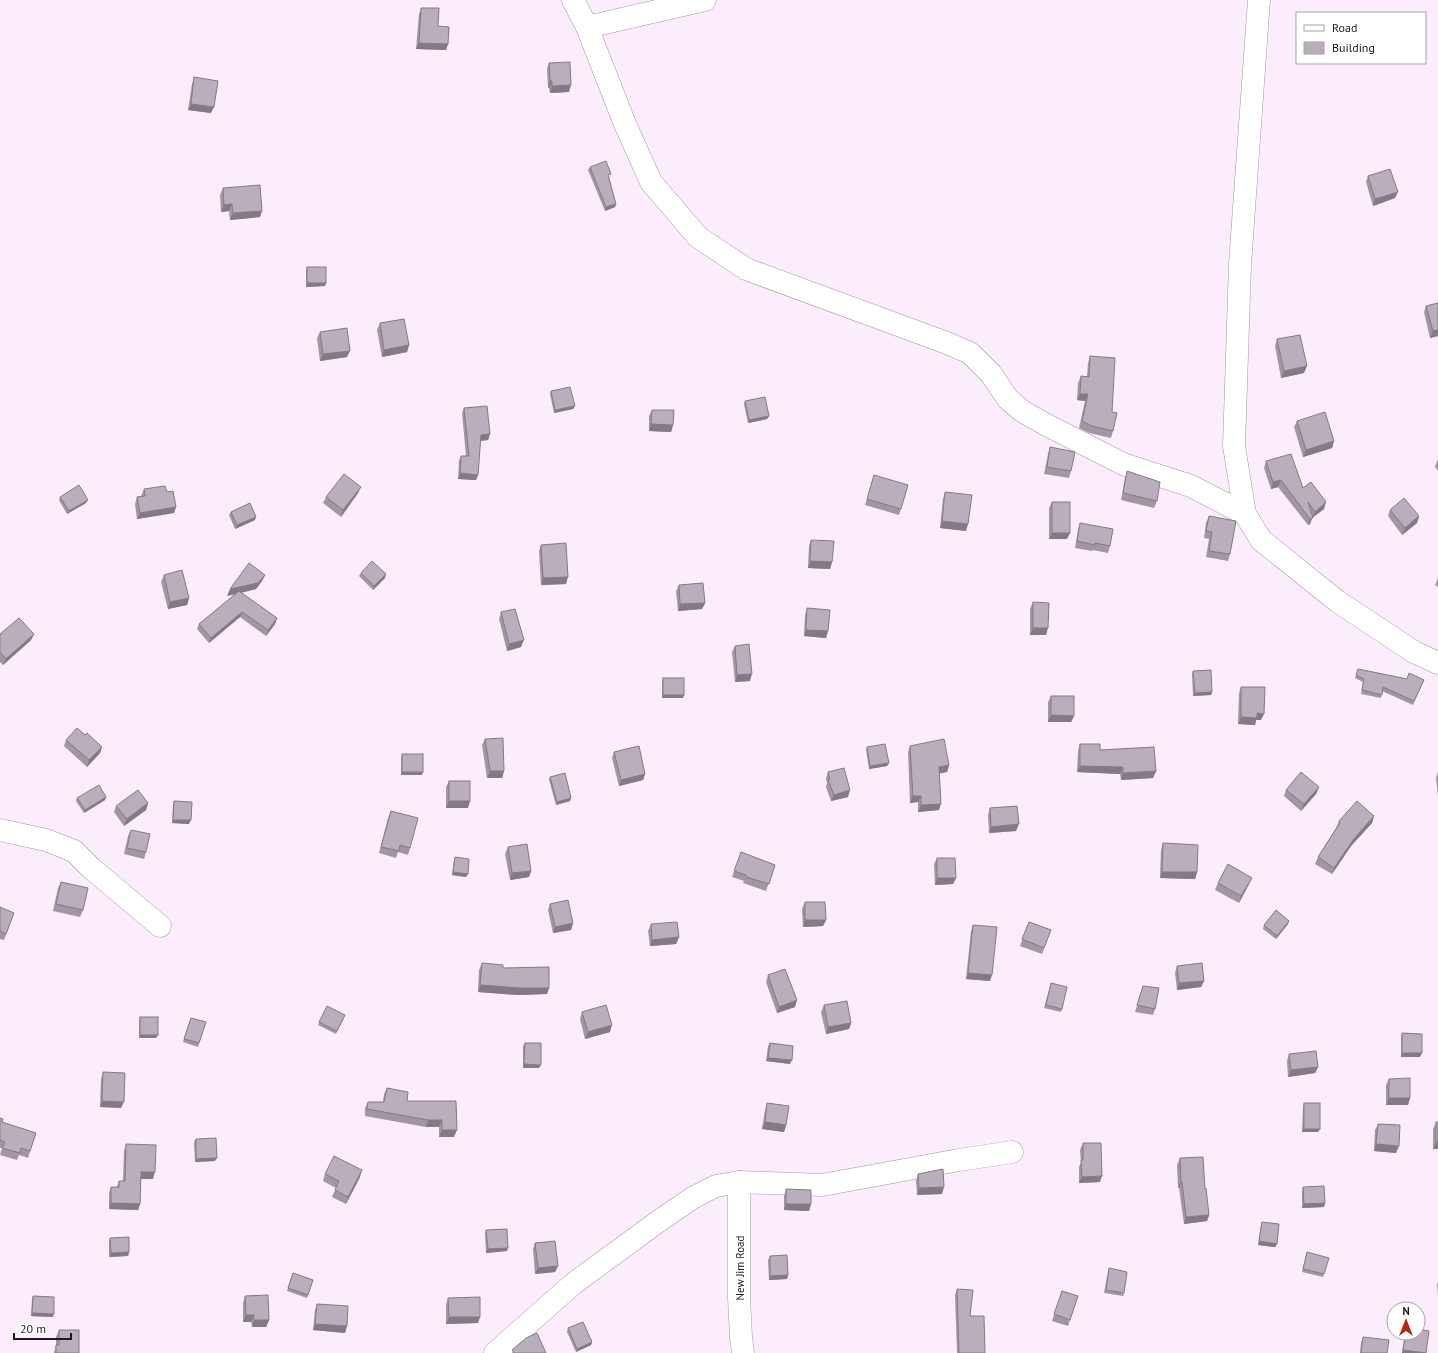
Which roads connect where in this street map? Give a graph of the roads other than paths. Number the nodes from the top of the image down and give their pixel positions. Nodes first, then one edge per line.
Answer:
1 (573, 0) edge
2 (705, 0) edge
3 (1259, 0) edge
4 (587, 27) junction
5 (1245, 514) junction
6 (1438, 663) edge
7 (0, 830) edge
8 (160, 926) dead end
9 (1012, 1152) dead end
10 (739, 1182) junction
11 (494, 1353) edge
12 (743, 1353) edge

1 - 4 street
2 - 4 street
3 - 5 street
4 - 5 street
5 - 6 street
7 - 8 street
9 - 10 street
10 - 11 street
10 - 12 street, New Jim Road

